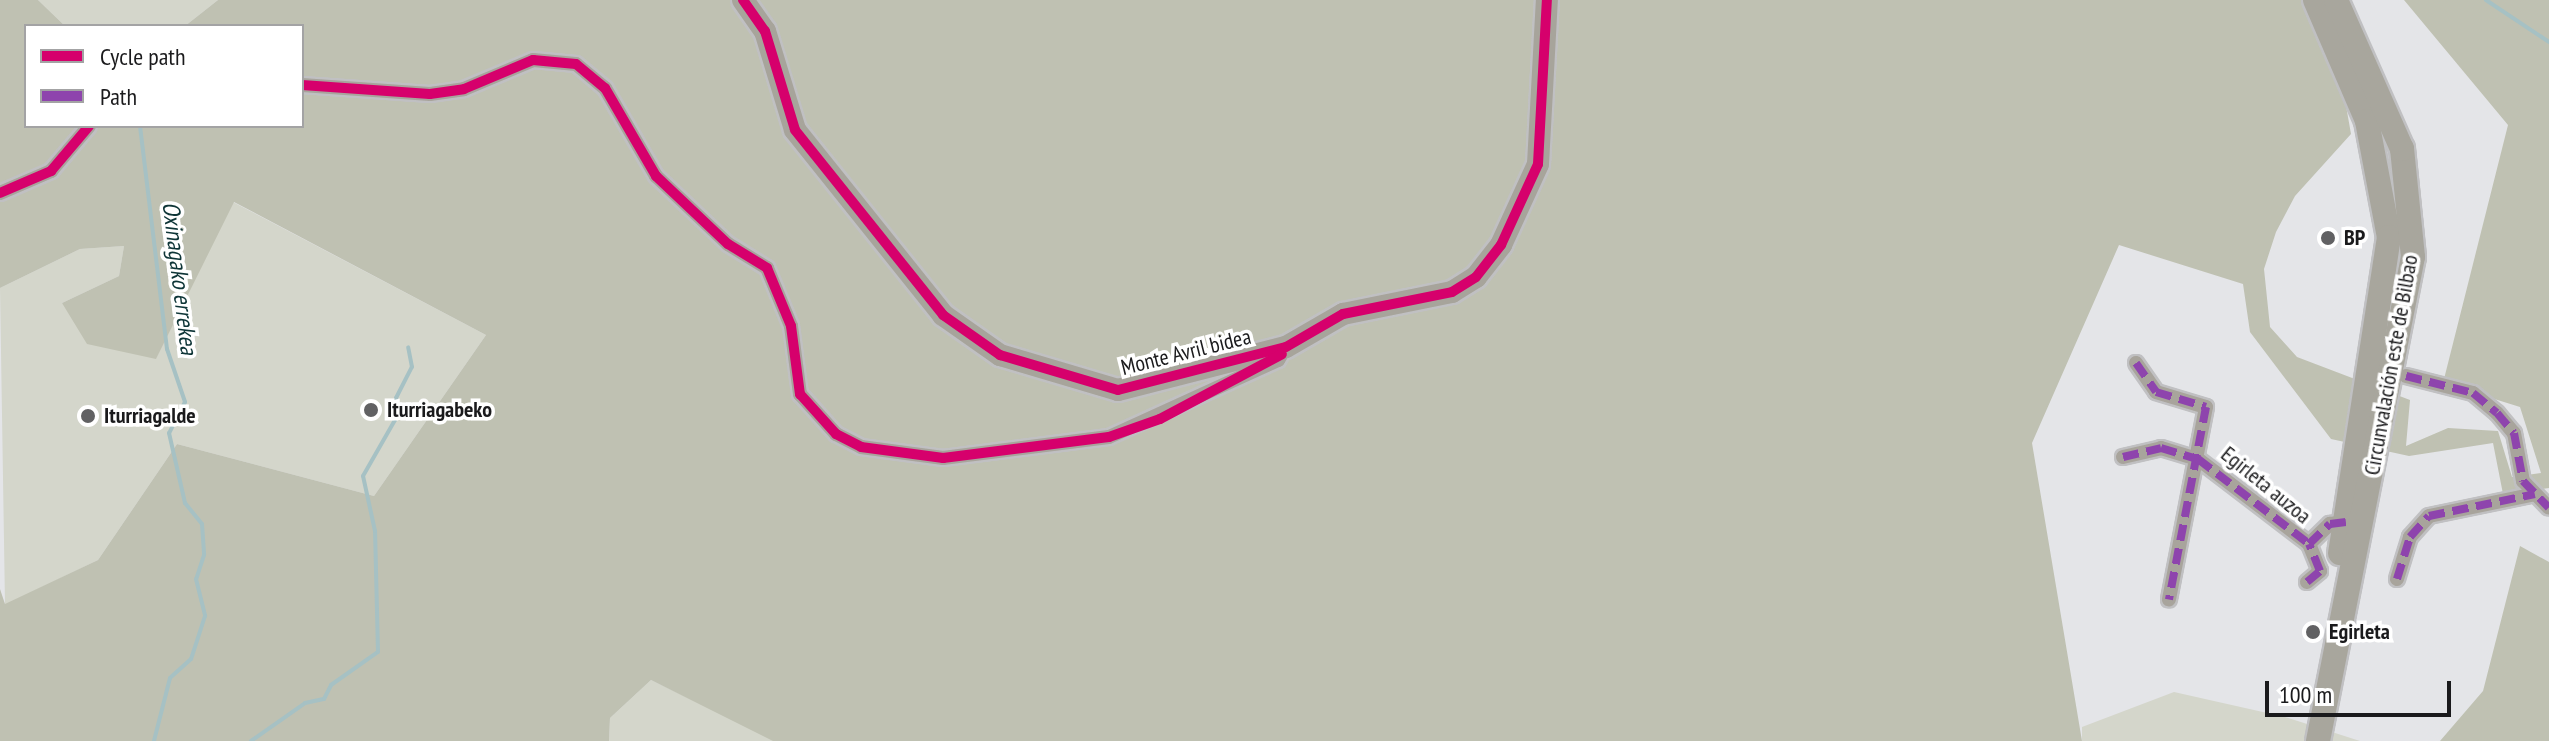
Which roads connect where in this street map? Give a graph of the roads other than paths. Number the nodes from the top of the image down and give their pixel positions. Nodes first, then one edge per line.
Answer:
1 (743, 0) edge
2 (1547, 0) edge
3 (2315, 0) edge
4 (2336, 0) edge
5 (2353, 0) edge
6 (304, 85) edge
7 (87, 128) edge
8 (0, 193) edge
9 (1286, 347) junction
10 (2136, 363) dead end
11 (2406, 376) junction
12 (2123, 457) dead end
13 (2198, 459) junction
14 (2535, 494) junction
15 (2549, 508) edge
16 (2346, 522) junction
17 (2309, 544) junction
18 (2397, 579) dead end
19 (2312, 584) dead end
20 (2169, 599) dead end
21 (2301, 741) edge
22 (2318, 741) edge
23 (2335, 741) edge

1 - 9 street, Monte Avril bidea
2 - 9 street, Monte Avril bidea
3 - 16 main road
4 - 22 main road, Circunvalación este de Bilbao
5 - 11 main road, Circunvalación este de Bilbao
6 - 9 street
7 - 8 street
10 - 13 street, Egirleta auzoa
11 - 14 street
11 - 23 main road, Circunvalación este de Bilbao
12 - 13 street, Egirleta auzoa
13 - 17 street, Egirleta auzoa
13 - 20 street, Egirleta auzoa
14 - 15 street
14 - 18 street
16 - 17 street, Egirleta auzoa
16 - 21 main road
17 - 19 street

